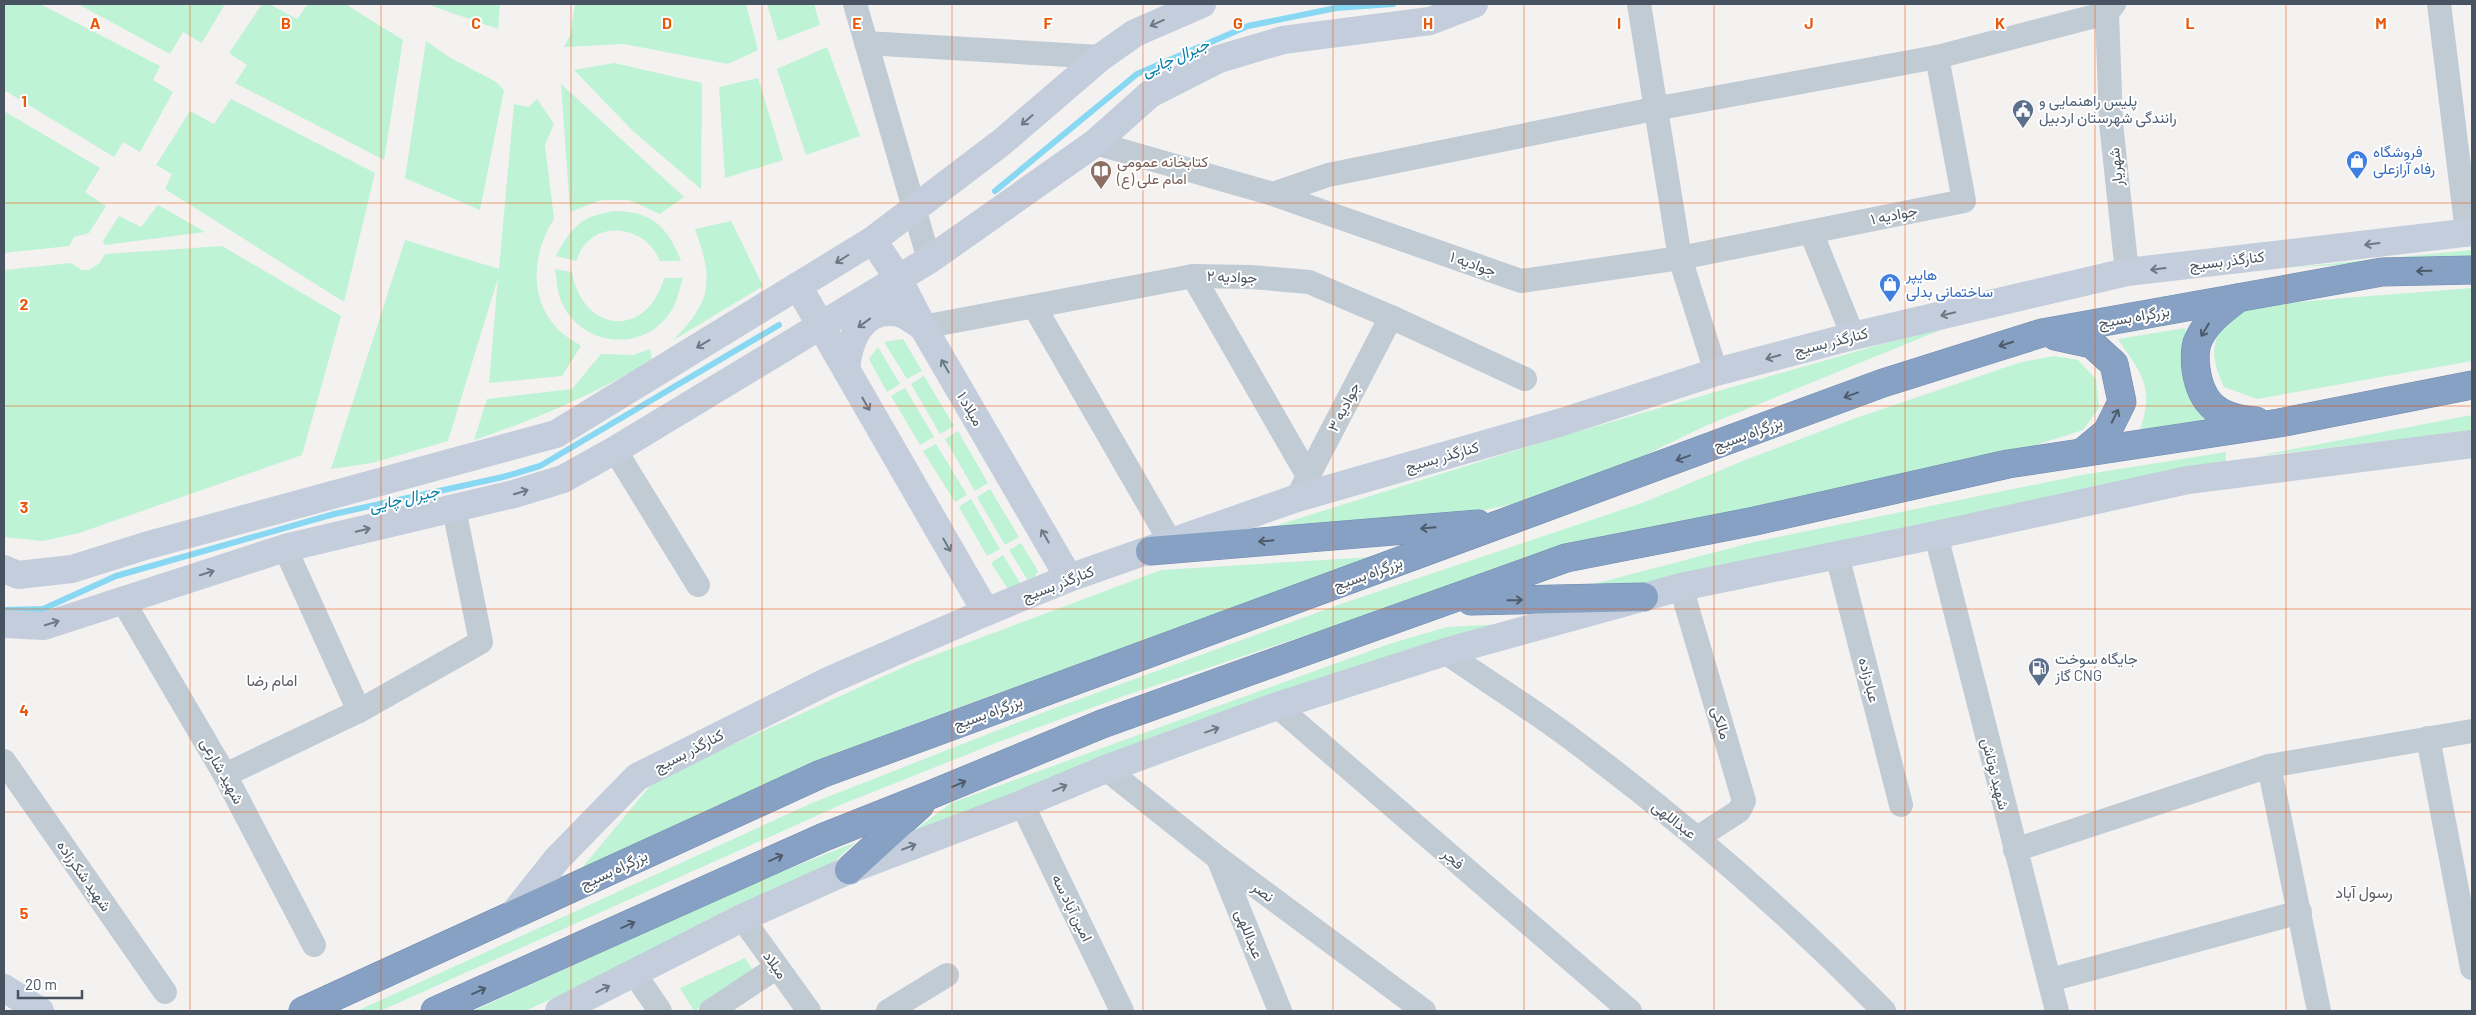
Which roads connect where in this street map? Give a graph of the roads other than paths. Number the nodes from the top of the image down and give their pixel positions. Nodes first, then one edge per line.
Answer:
1 (855, 4) edge
2 (1202, 4) edge
3 (1474, 4) edge
4 (1638, 4) edge
5 (2439, 4) edge
6 (2111, 8) edge
7 (866, 43) junction
8 (1101, 57) junction
9 (1937, 57) junction
10 (1654, 109) junction
11 (1095, 143) junction
12 (1273, 194) junction
13 (913, 210) junction
14 (1811, 232) junction
15 (2470, 232) edge
16 (873, 240) junction
17 (1680, 258) junction
18 (929, 260) junction
19 (2472, 270) edge
20 (2127, 272) junction
21 (1193, 276) junction
22 (899, 280) junction
23 (798, 286) junction
24 (2240, 298) junction
25 (1034, 306) junction
26 (1391, 316) junction
27 (821, 325) junction
28 (923, 328) junction
29 (2042, 333) junction
30 (1853, 336) junction
31 (846, 369) junction
32 (1716, 372) junction
33 (1525, 379) dead end
34 (2472, 385) edge
35 (2279, 423) junction
36 (2472, 444) edge
37 (616, 450) junction
38 (2083, 452) junction
39 (1302, 487) junction
40 (454, 509) junction
41 (1512, 521) junction
42 (1936, 535) junction
43 (1160, 547) junction
44 (285, 548) junction
45 (1837, 555) junction
46 (4, 569) edge
47 (1069, 578) junction
48 (698, 585) dead end
49 (1681, 586) junction
50 (1644, 597) junction
51 (123, 601) junction
52 (1449, 601) junction
53 (986, 612) junction
54 (4, 624) edge
55 (1445, 652) junction
56 (1277, 706) junction
57 (359, 711) junction
58 (2472, 731) edge
59 (2428, 738) junction
60 (4, 761) edge
61 (2269, 766) junction
62 (1106, 769) junction
63 (225, 775) junction
64 (930, 796) junction
65 (1022, 804) junction
66 (1902, 805) dead end
67 (1697, 838) junction
68 (2015, 850) junction
69 (1218, 858) junction
70 (849, 870) junction
71 (2300, 912) junction
72 (512, 917) junction
73 (742, 918) junction
74 (314, 945) dead end
75 (777, 966) junction
76 (2472, 968) edge
77 (634, 973) junction
78 (947, 975) dead end
79 (2050, 980) junction
80 (4, 988) edge
81 (165, 992) dead end
82 (40, 1011) edge
83 (303, 1011) edge
84 (435, 1011) edge
85 (559, 1011) edge
86 (660, 1011) edge
87 (711, 1011) edge
88 (809, 1011) edge
89 (888, 1011) edge
90 (1122, 1011) edge
91 (1280, 1011) edge
92 (1424, 1011) edge
93 (1630, 1011) edge
94 (1884, 1011) edge
95 (2057, 1011) edge
96 (2319, 1011) edge

1 - 7 street
2 -> 8 main road
3 - 11 main road
4 - 10 street
5 - 15 street
6 - 9 street
6 - 20 street, شهریار
7 - 8 street
7 - 13 street
8 -> 13 main road
9 - 10 street
9 - 14 street, جوادیه ۱
10 - 12 street
10 - 17 street
11 - 12 street, جوادیه ۱
11 - 18 main road
12 - 17 street, جوادیه ۱
13 - 16 main road
13 - 18 street
14 - 17 street, جوادیه ۱
14 - 30 street
15 -> 20 main road, کنارگذر بسیج
16 - 22 main road, میلاد ۱
16 -> 23 main road
17 - 32 street
18 - 22 main road
19 -> 24 highway, بزرگراه بسیج
20 -> 30 main road, کنارگذر بسیج
21 - 25 street, جوادیه ۲
21 - 26 street, جوادیه ۲
21 - 39 street
22 - 27 main road
22 - 28 main road, میلاد ۱
23 - 27 main road
23 -> 46 main road
24 - 29 highway, بزرگراه بسیج
24 -> 35 highway
25 - 28 street, جوادیه ۲
25 - 43 street
26 - 33 street, جوادیه ۲
26 - 39 street, جوادیه ۳
27 - 31 main road
27 - 37 main road
28 -> 31 main road
47 -> 28 main road, میلاد ۱
38 -> 29 highway
29 -> 41 highway, بزرگراه بسیج
30 -> 32 main road, کنارگذر بسیج
31 -> 53 main road
32 - 39 main road, کنارگذر بسیج
34 - 35 highway
35 - 38 highway
36 - 42 main road
40 -> 37 main road
37 - 48 street
38 - 52 highway
39 - 43 main road, کنارگذر بسیج
44 -> 40 main road
40 - 57 street
41 -> 43 highway
41 - 72 highway, بزرگراه بسیج
42 - 45 main road
42 - 68 street, شهید نوتاش
43 - 47 main road, کنارگذر بسیج
51 -> 44 main road
44 - 57 street
45 - 49 main road
45 - 66 street, عبادزاده
47 - 53 main road, کنارگذر بسیج
49 - 50 main road
49 - 67 street, مالکی
52 -> 50 highway
50 - 55 main road
54 -> 51 main road
51 - 63 street, شهید شارعی
64 -> 52 highway
53 - 72 main road, کنارگذر بسیج
55 - 56 main road
55 - 67 street, عبداللهی
62 -> 56 main road
56 - 93 street, فجر
57 - 63 street
58 - 59 street
59 - 61 street
59 - 76 street
60 - 81 street, شهید شکرزاده
61 - 68 street
61 - 71 street
65 -> 62 main road
62 - 69 street, نصر
63 - 74 street, شهید شارعی
64 - 70 highway
84 -> 64 highway
70 -> 65 main road
65 - 90 street, امین آباد سه
67 - 94 street, عبداللهی
68 - 79 street, شهید نوتاش
69 - 91 street, عبداللهی
69 - 92 street, نصر
70 - 73 main road
71 - 79 street
71 - 96 street
72 - 83 highway, بزرگراه بسیج
73 - 75 street, میلاد
73 - 77 main road
75 - 87 street
75 - 88 street, میلاد
85 -> 77 main road
77 - 86 street
78 - 89 street
79 - 95 street, شهید نوتاش
80 - 82 main road

